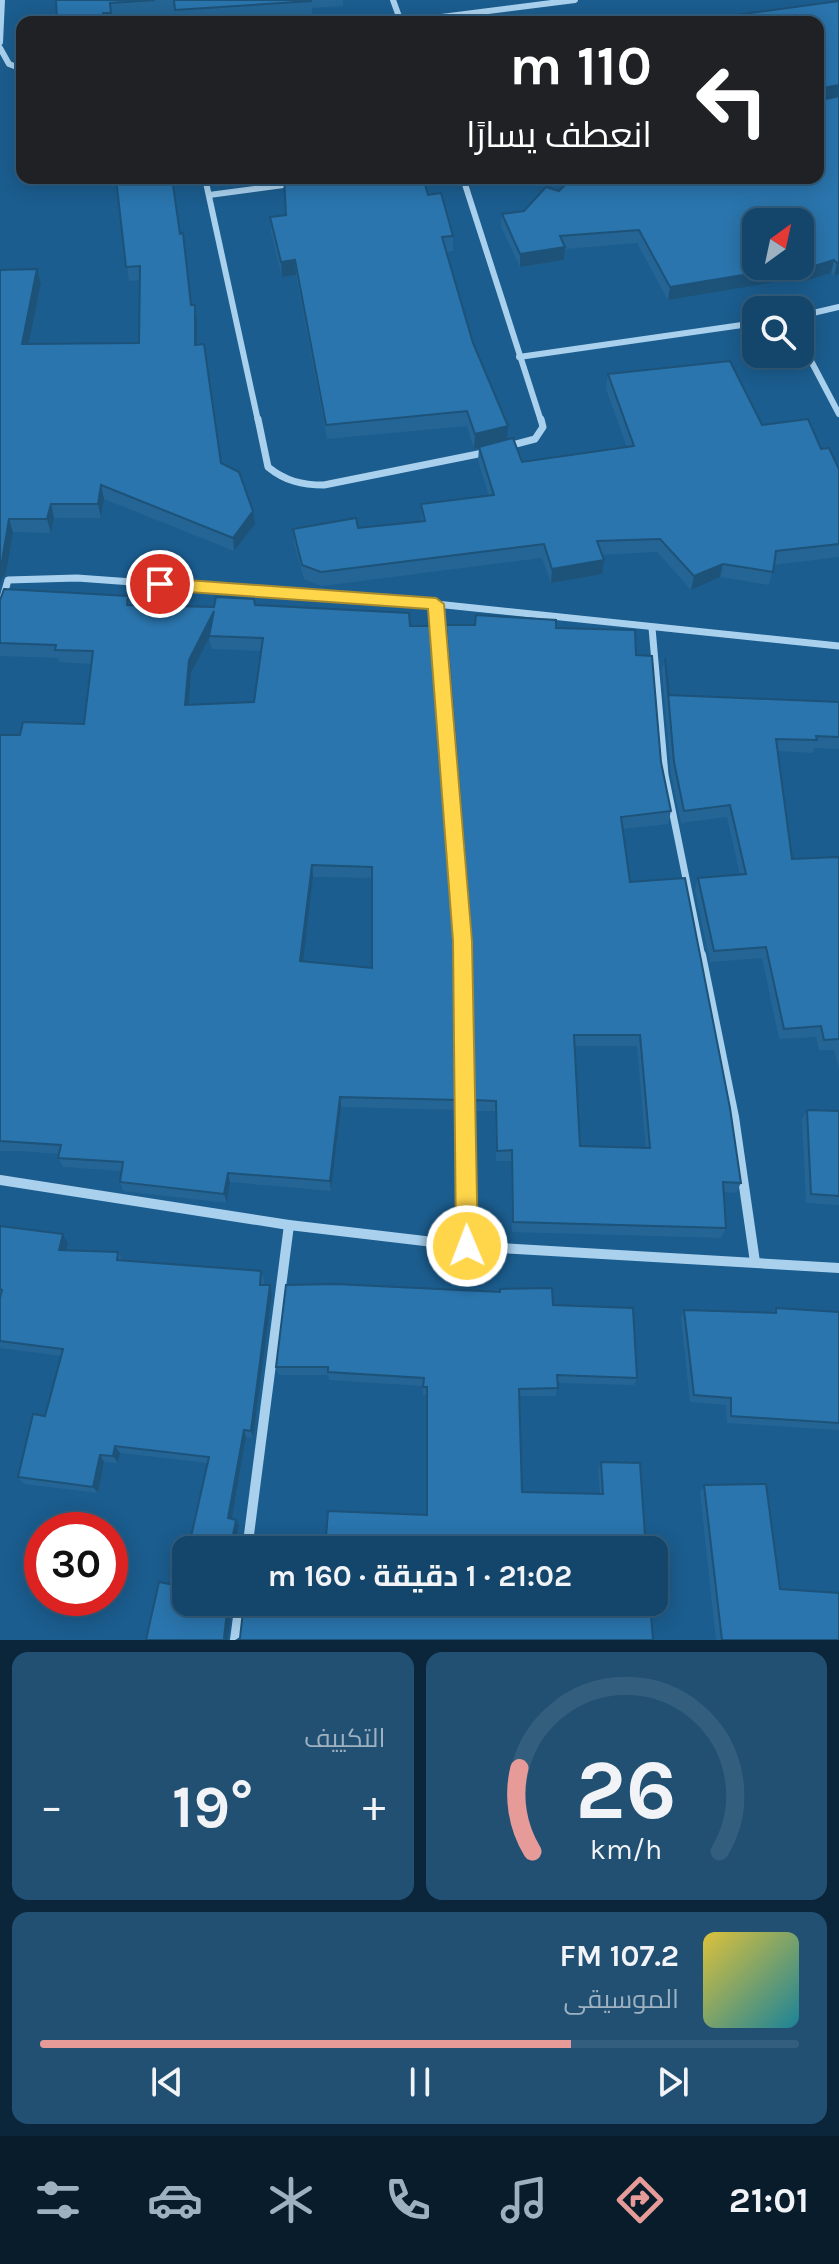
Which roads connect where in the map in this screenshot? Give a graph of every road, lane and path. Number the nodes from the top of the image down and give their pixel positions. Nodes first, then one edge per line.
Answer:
1 (2, 0) edge
2 (575, 0) edge
3 (449, 16) edge
4 (0, 45) edge
5 (16, 67) edge
6 (206, 184) edge
7 (293, 184) edge
8 (465, 184) edge
9 (209, 195) junction
10 (839, 307) edge
11 (814, 313) edge
12 (742, 325) edge
13 (519, 357) junction
14 (814, 367) edge
15 (839, 414) edge
16 (4, 580) edge
17 (436, 604) junction
18 (0, 609) edge
19 (652, 628) junction
20 (839, 646) edge
21 (0, 1180) edge
22 (289, 1225) junction
23 (467, 1246) junction
24 (755, 1262) junction
25 (839, 1268) edge
26 (249, 1536) edge
27 (238, 1616) edge
28 (235, 1640) edge

1 - 4 street
2 - 3 street
4 - 5 street
6 - 9 street
7 - 9 street
8 - 13 street
9 - 13 street
10 - 11 street
12 - 13 street
14 - 15 street
16 - 17 street
16 - 18 street
17 - 19 street
17 - 23 street
19 - 20 street
19 - 24 street
21 - 22 street
22 - 23 street
22 - 26 street
23 - 24 street
24 - 25 street
27 - 28 street

